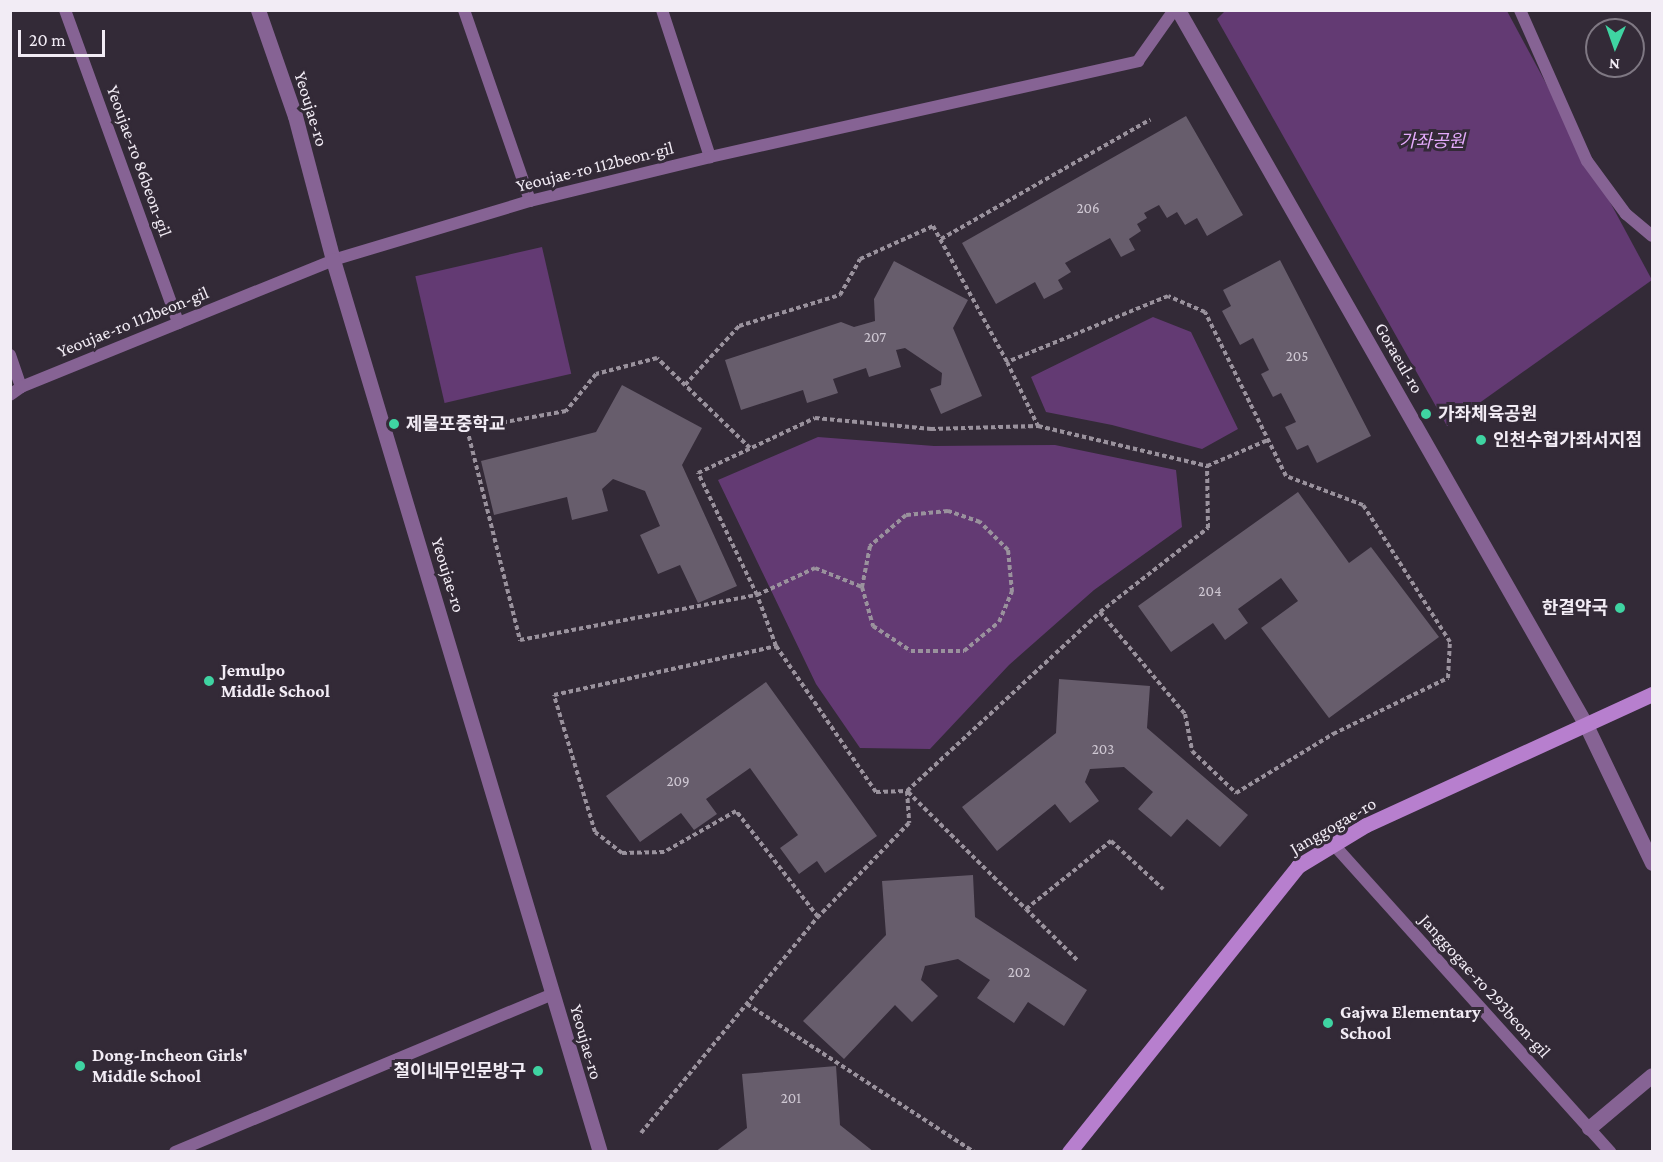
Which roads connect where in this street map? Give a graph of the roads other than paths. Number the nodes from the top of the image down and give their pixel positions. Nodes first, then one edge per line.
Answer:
1 (65, 10) edge
2 (258, 10) edge
3 (464, 10) edge
4 (662, 10) edge
5 (1176, 10) edge
6 (1520, 10) edge
7 (710, 157) junction
8 (530, 201) junction
9 (1652, 235) edge
10 (333, 260) junction
11 (178, 323) junction
12 (10, 355) edge
13 (21, 387) junction
14 (10, 394) edge
15 (1653, 694) edge
16 (1586, 724) junction
17 (1334, 844) junction
18 (1653, 863) edge
19 (552, 994) junction
20 (1653, 1075) edge
21 (1589, 1128) junction
22 (175, 1152) edge
23 (600, 1152) edge
24 (1069, 1152) edge
25 (1610, 1152) edge

1 - 11 lane, Yeoujae-ro 86beon-gil
2 - 10 street, Yeoujae-ro
3 - 8 lane
4 - 7 lane
5 - 7 lane, Yeoujae-ro 112beon-gil
5 - 16 street, Goraeul-ro
6 - 9 lane
7 - 8 lane, Yeoujae-ro 112beon-gil
8 - 10 lane, Yeoujae-ro 112beon-gil
10 - 11 lane, Yeoujae-ro 112beon-gil
10 - 19 street, Yeoujae-ro
11 - 13 lane, Yeoujae-ro 112beon-gil
12 - 13 lane
13 - 14 lane, Yeoujae-ro 112beon-gil
15 - 16 main road, Janggogae-ro
16 - 17 main road, Janggogae-ro
16 - 18 street, Goraeul-ro
17 - 21 lane, Janggogae-ro 293beon-gil
17 - 24 main road, Janggogae-ro
19 - 22 lane
19 - 23 street, Yeoujae-ro
20 - 21 street
21 - 25 lane, Janggogae-ro 293beon-gil

